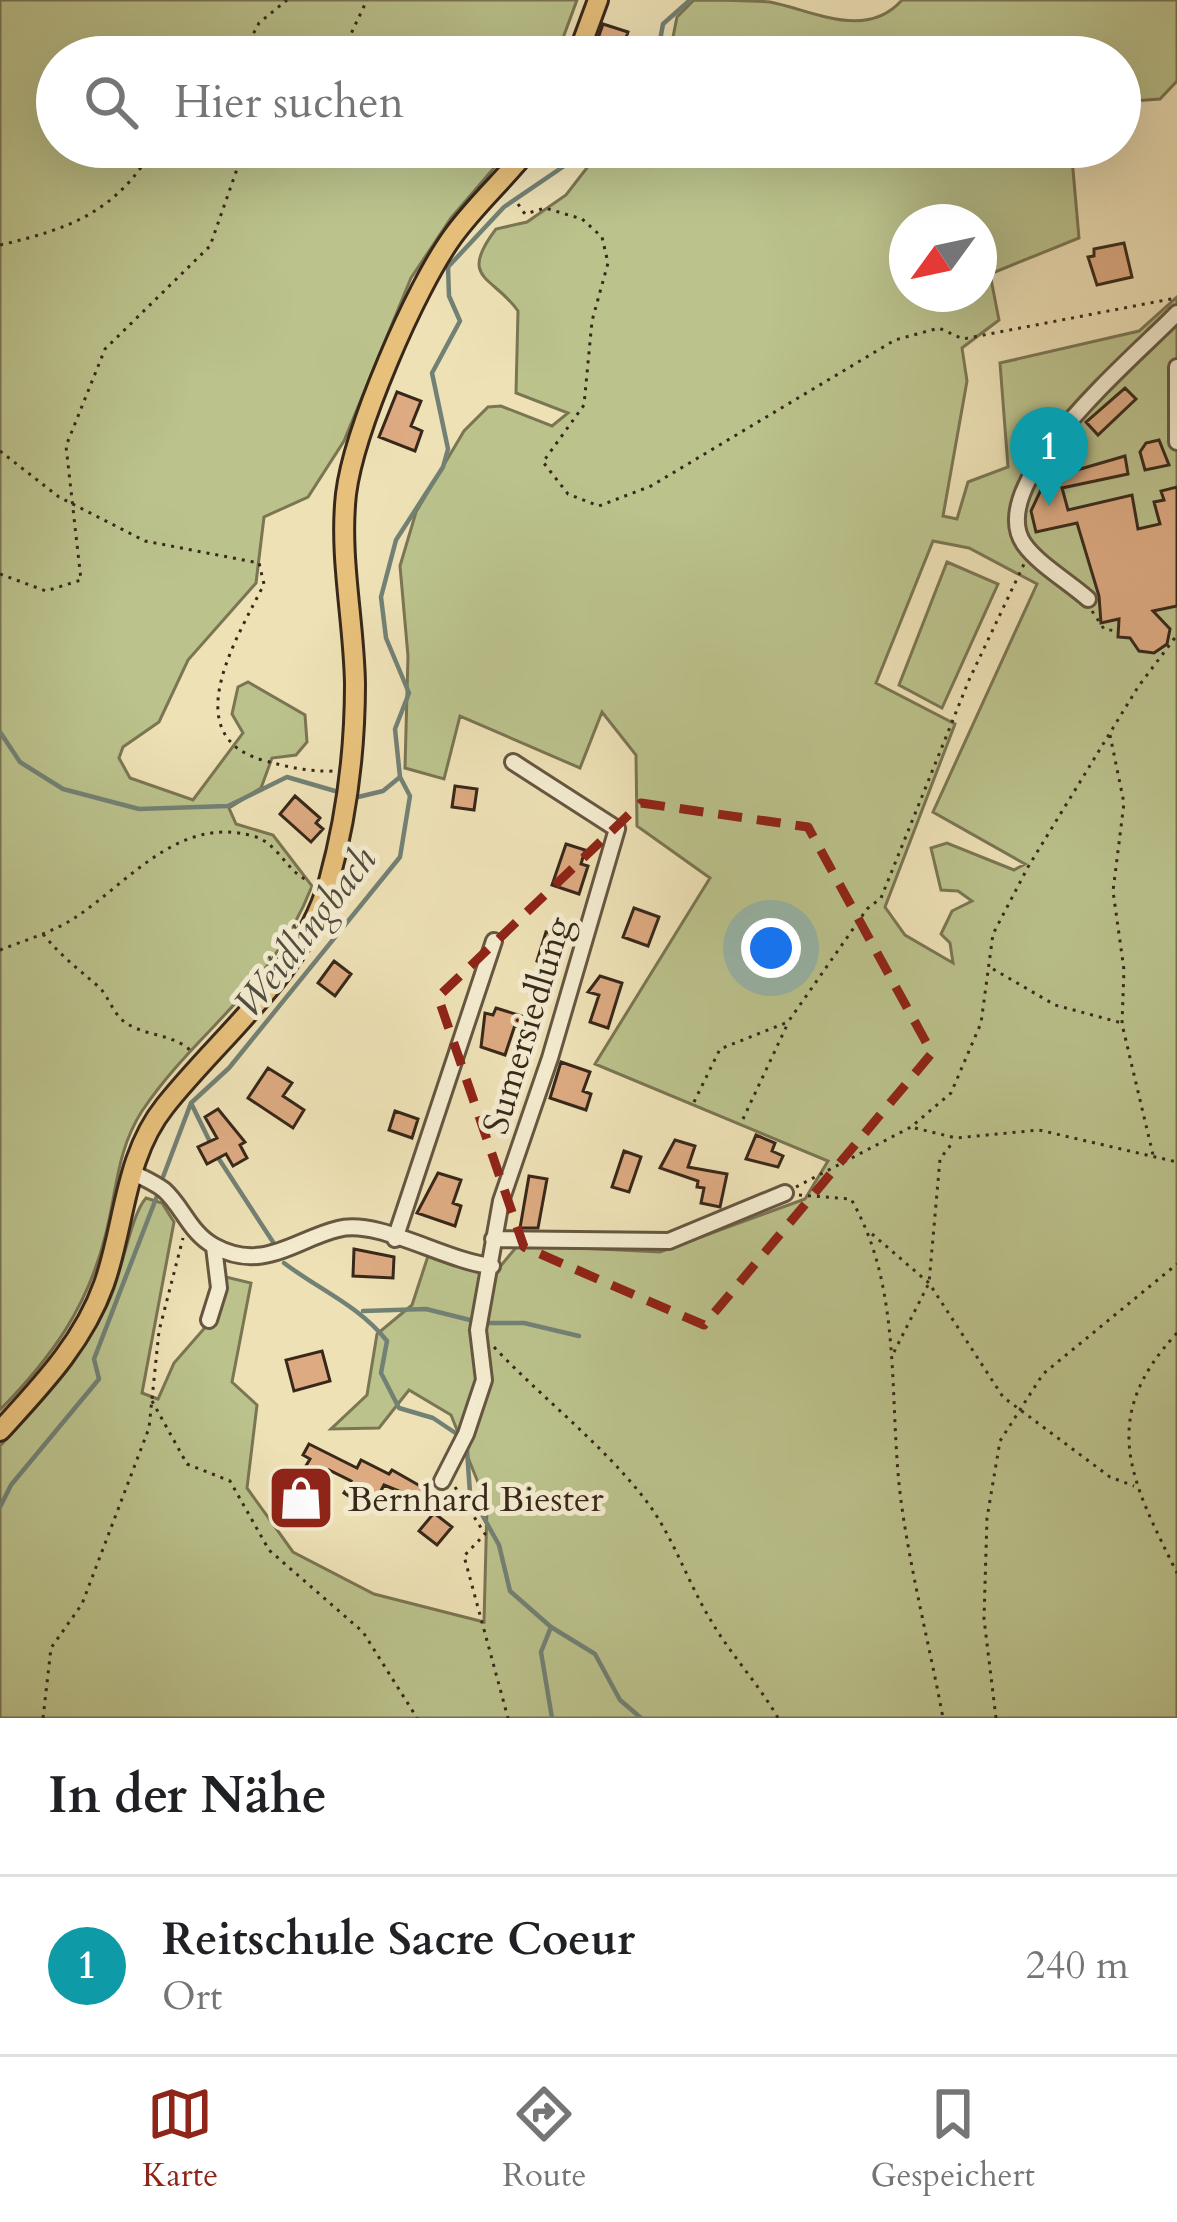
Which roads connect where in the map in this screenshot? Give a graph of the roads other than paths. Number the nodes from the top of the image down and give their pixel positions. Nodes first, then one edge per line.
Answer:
1 (598, 0) edge
2 (585, 36) edge
3 (512, 168) edge
4 (1177, 314) edge
5 (1177, 367) edge
6 (1177, 442) edge
7 (1088, 599) road end
8 (513, 762) dead end
9 (494, 941) dead end
10 (131, 1172) junction
11 (785, 1193) road end
12 (395, 1239) junction
13 (493, 1240) junction
14 (214, 1246) junction
15 (492, 1266) junction
16 (209, 1319) dead end
17 (0, 1431) edge
18 (442, 1481) road end

1 - 2 main road
3 - 10 main road
4 - 7 street
5 - 6 street
8 - 13 street, Sumersiedlung
9 - 12 street
10 - 14 street
10 - 17 main road
11 - 13 street
12 - 14 street
12 - 15 street
13 - 15 street, Sumersiedlung
14 - 16 street
15 - 18 street, Sumersiedlung

